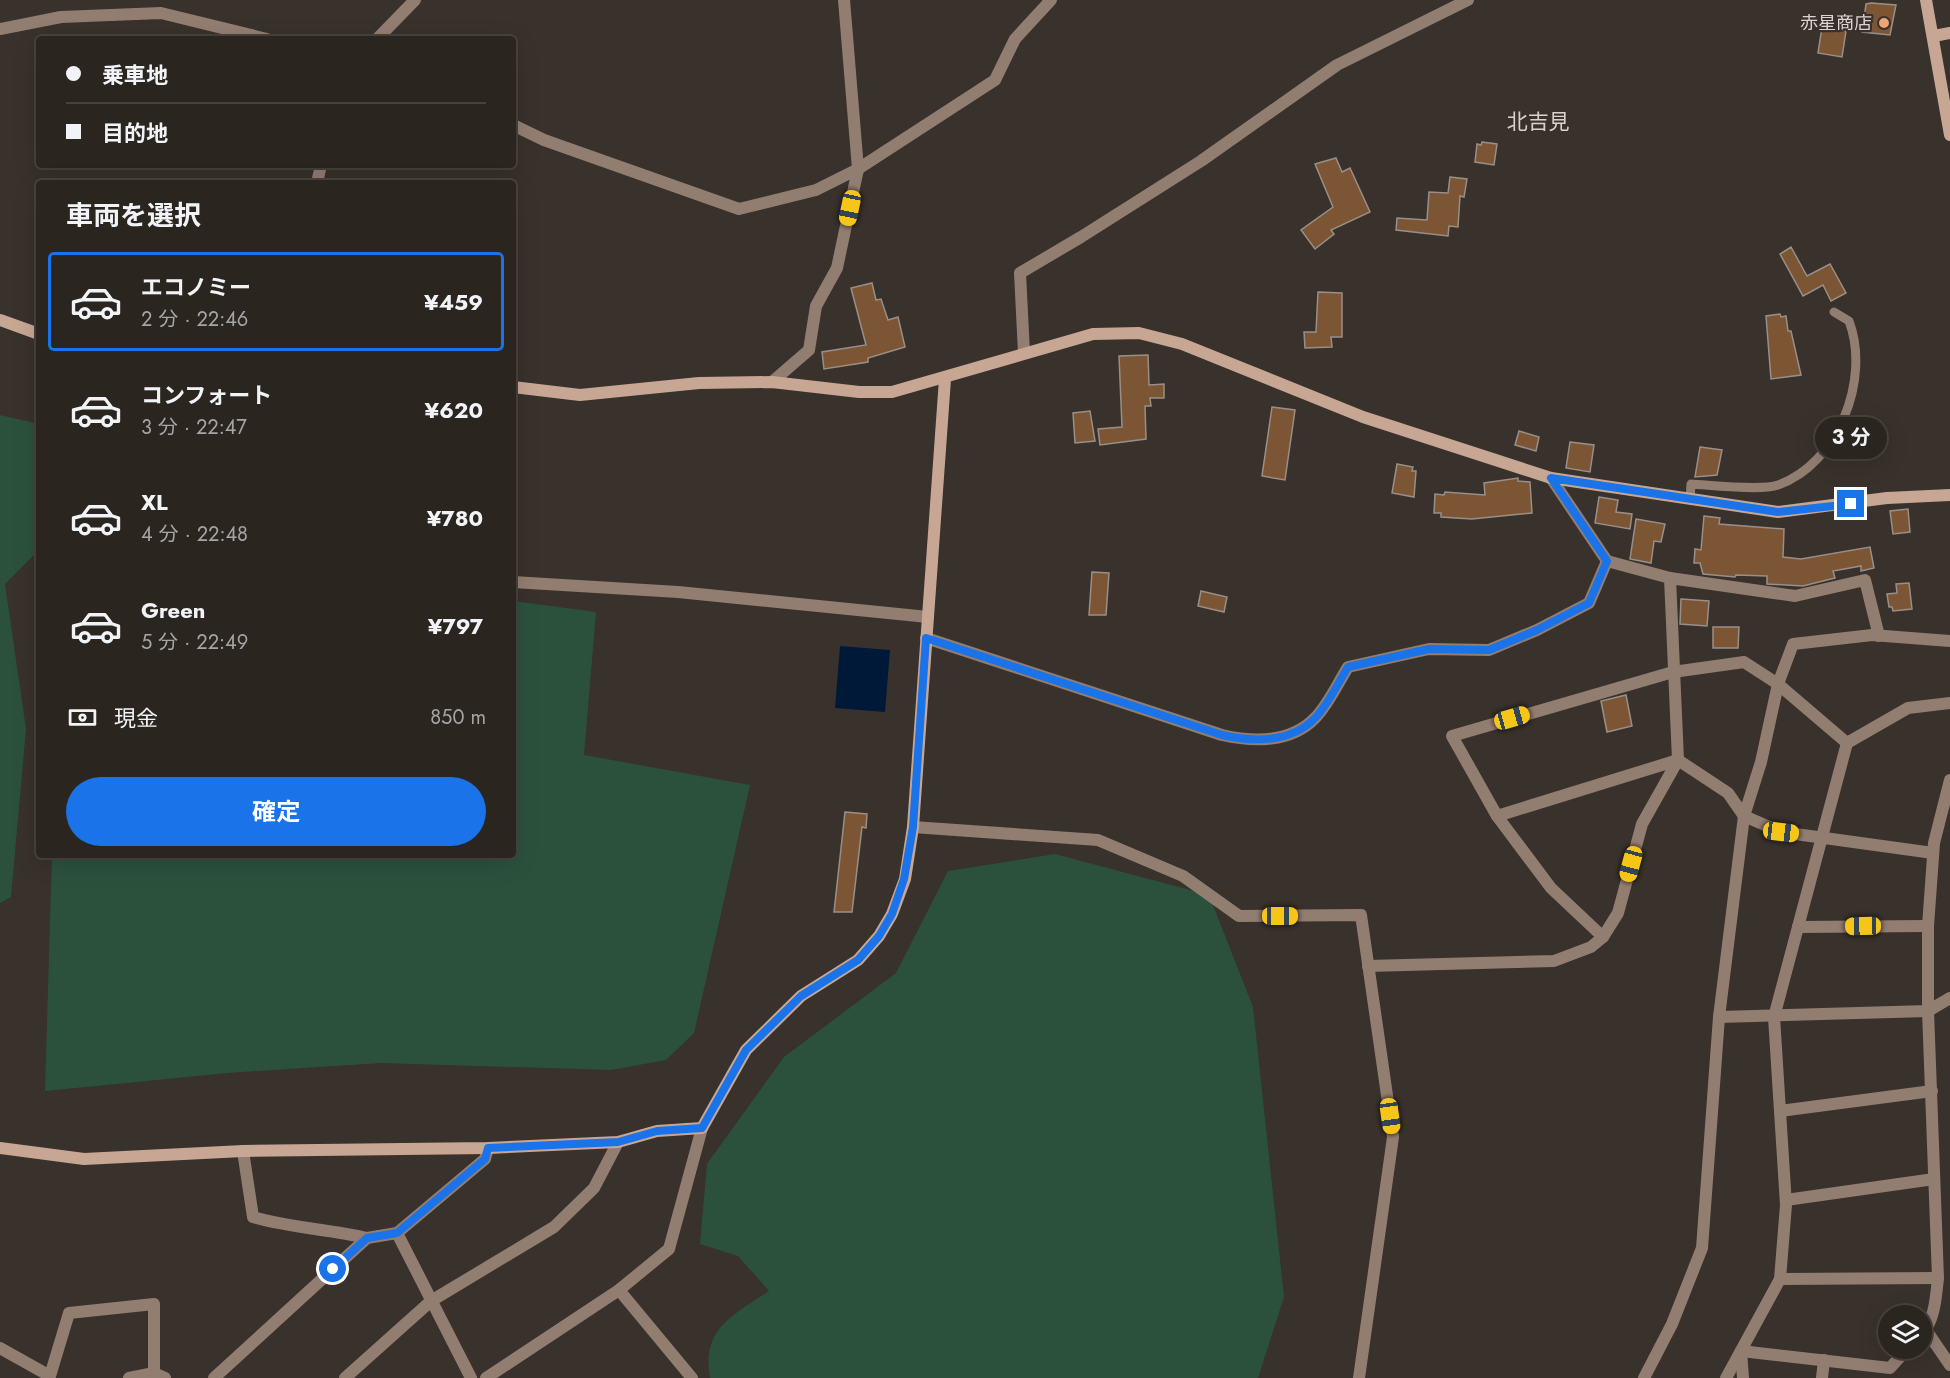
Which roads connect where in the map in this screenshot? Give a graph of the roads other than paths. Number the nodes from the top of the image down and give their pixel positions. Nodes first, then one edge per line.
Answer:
1 (415, 0) edge
2 (844, 0) edge
3 (1051, 0) edge
4 (1468, 0) edge
5 (1926, 0) edge
6 (0, 29) edge
7 (1950, 33) edge
8 (255, 36) edge
9 (380, 36) edge
10 (1934, 36) junction
11 (516, 126) edge
12 (1950, 135) edge
13 (858, 169) junction
14 (1834, 312) dead end
15 (0, 320) edge
16 (36, 333) edge
17 (1024, 353) junction
18 (945, 378) junction
19 (772, 382) junction
20 (516, 387) edge
21 (1551, 478) junction
22 (1950, 495) edge
23 (1690, 500) junction
24 (1607, 561) junction
25 (1670, 578) junction
26 (516, 582) edge
27 (928, 618) junction
28 (1879, 636) junction
29 (926, 638) junction
30 (1950, 641) edge
31 (1673, 672) junction
32 (1778, 684) junction
33 (1950, 703) edge
34 (1847, 743) junction
35 (1678, 760) junction
36 (1950, 780) edge
37 (1497, 816) junction
38 (1744, 816) junction
39 (913, 827) junction
40 (1822, 837) junction
41 (1934, 853) junction
42 (1928, 926) junction
43 (1798, 927) junction
44 (1603, 937) junction
45 (1368, 966) junction
46 (1950, 998) edge
47 (1928, 1011) junction
48 (1719, 1017) junction
49 (1774, 1017) junction
50 (1932, 1091) junction
51 (1780, 1111) junction
52 (702, 1128) junction
53 (618, 1142) junction
54 (0, 1148) edge
55 (488, 1148) junction
56 (243, 1151) junction
57 (1934, 1179) junction
58 (1786, 1200) junction
59 (397, 1233) junction
60 (367, 1238) junction
61 (1938, 1278) junction
62 (1780, 1280) junction
63 (619, 1290) junction
64 (431, 1301) junction
65 (1932, 1312) edge
66 (1932, 1342) edge
67 (0, 1348) edge
68 (1741, 1351) junction
69 (1898, 1359) edge
70 (1824, 1360) junction
71 (1950, 1365) edge
72 (160, 1376) edge
73 (51, 1377) edge
74 (129, 1378) edge
75 (214, 1378) edge
76 (345, 1378) edge
77 (471, 1378) edge
78 (486, 1378) edge
79 (692, 1378) edge
80 (1359, 1378) edge
81 (1644, 1378) edge
82 (1726, 1378) edge
83 (1743, 1378) edge
84 (1822, 1378) edge

1 - 9 street
2 - 13 street
3 - 13 street
4 - 17 street
5 - 10 street
6 - 8 street
7 - 10 street
10 - 12 street
11 - 13 street
13 - 19 street
14 - 23 lane
15 - 16 street
17 - 18 street
17 - 21 street
18 - 19 street
18 - 27 street
19 - 20 street
21 - 23 street
21 - 24 street
22 - 23 street
24 - 25 street
24 - 29 street
25 - 28 street
25 - 31 street
26 - 27 street
27 - 29 street
28 - 30 street
28 - 32 street
29 - 39 street
31 - 32 street
31 - 35 street
31 - 37 street
32 - 34 street
32 - 38 street
33 - 34 street
34 - 40 street
35 - 37 street
35 - 38 street
35 - 44 street
36 - 41 street
37 - 44 street
38 - 40 street
38 - 48 street
39 - 45 street
39 - 52 street
40 - 41 street
40 - 43 street
41 - 42 street
42 - 43 street
42 - 47 street
43 - 49 street
44 - 45 street
45 - 80 street
46 - 47 street
47 - 49 street
47 - 50 street
48 - 49 street
48 - 81 street
49 - 51 street
50 - 51 street
50 - 57 street
51 - 58 street
52 - 53 street
52 - 63 street
53 - 55 street
53 - 64 street
54 - 56 street
55 - 56 street
55 - 59 street
56 - 60 street
57 - 58 street
57 - 61 street
58 - 62 street
59 - 60 street
59 - 64 street
60 - 75 street
61 - 62 street
61 - 65 street
62 - 68 street
63 - 78 street
63 - 79 street
64 - 76 street
64 - 77 street
66 - 71 street
67 - 73 street
68 - 70 street
68 - 82 street
68 - 83 street
69 - 70 street
70 - 84 street
72 - 73 street
72 - 74 street

